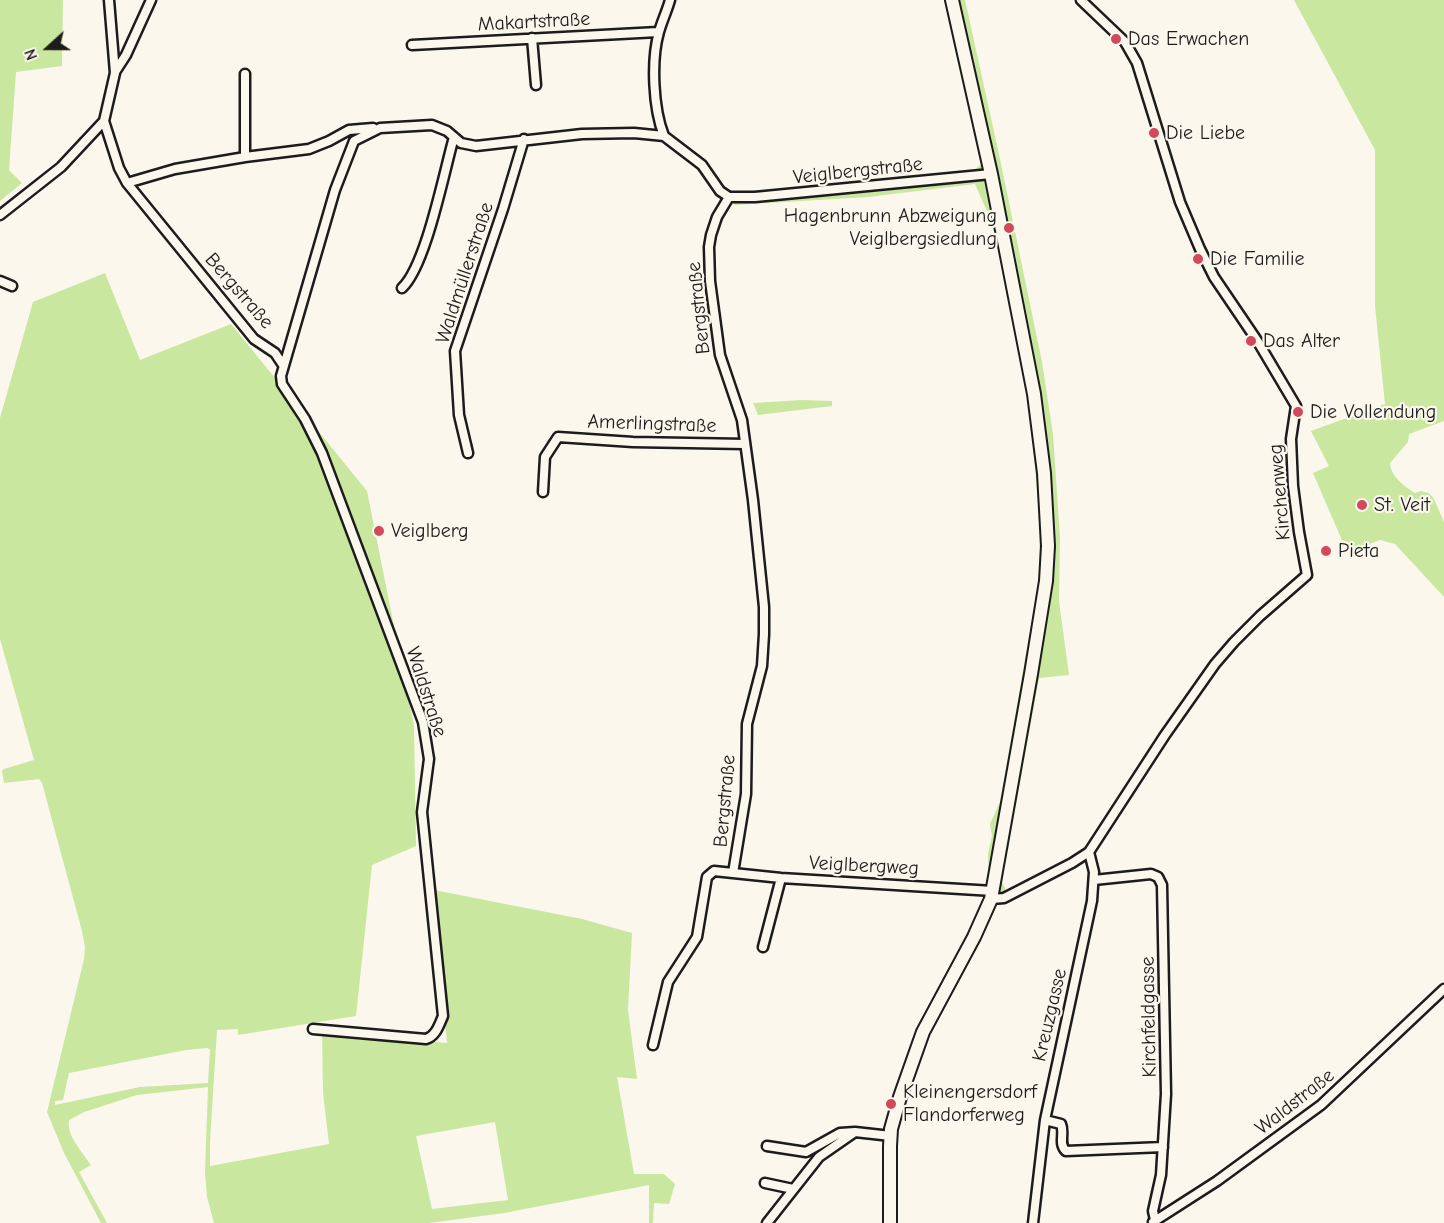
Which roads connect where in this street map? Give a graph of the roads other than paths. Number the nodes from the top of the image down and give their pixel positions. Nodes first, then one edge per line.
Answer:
1 (109, 0) edge
2 (151, 0) edge
3 (670, 0) edge
4 (952, 0) edge
5 (1081, 0) edge
6 (658, 32) junction
7 (532, 38) junction
8 (412, 45) dead end
9 (115, 73) junction
10 (245, 74) dead end
11 (536, 85) dead end
12 (104, 121) junction
13 (380, 128) junction
14 (664, 136) junction
15 (454, 137) junction
16 (524, 139) junction
17 (245, 157) junction
18 (991, 174) junction
19 (127, 183) junction
20 (729, 197) junction
21 (0, 215) edge
22 (0, 281) edge
23 (12, 286) dead end
24 (402, 288) dead end
25 (283, 365) junction
26 (745, 444) junction
27 (468, 453) dead end
28 (543, 492) dead end
29 (1089, 852) junction
30 (734, 873) junction
31 (781, 878) junction
32 (1094, 880) junction
33 (992, 895) junction
34 (763, 948) dead end
35 (1444, 989) edge
36 (313, 1029) dead end
37 (653, 1046) dead end
38 (1045, 1120) junction
39 (855, 1132) junction
40 (891, 1136) junction
41 (767, 1146) dead end
42 (1163, 1147) junction
43 (765, 1183) dead end
44 (793, 1189) junction
45 (1154, 1222) edge
46 (767, 1223) edge
47 (890, 1223) edge
48 (1033, 1223) edge

1 - 9 street
2 - 9 street
3 - 6 street
4 - 18 main road
5 - 29 street, Kirchenweg
6 - 7 street, Makartstraße
6 - 14 street
7 - 8 street, Makartstraße
7 - 11 street
9 - 12 street
10 - 17 street
12 - 19 street
12 - 21 street
13 - 15 street, Bergstraße
13 - 17 street
13 - 25 street, Bergstraße
14 - 16 street, Bergstraße
14 - 20 street
15 - 16 street, Bergstraße
15 - 24 street
16 - 27 street, Waldmüllerstraße
17 - 19 street
18 - 20 street, Veiglbergstraße
18 - 33 main road
19 - 25 street, Bergstraße
20 - 26 street, Bergstraße
22 - 23 street
25 - 36 street, Waldstraße
26 - 28 street, Amerlingstraße
26 - 30 street, Bergstraße
29 - 32 street, Kreuzgasse
29 - 33 street, Kirchenweg
30 - 31 street, Veiglbergweg
30 - 37 street, Bergstraße
31 - 33 street, Veiglbergweg
31 - 34 street
32 - 38 street, Kreuzgasse
32 - 42 street, Kirchfeldgasse
33 - 40 main road
35 - 45 street, Waldstraße
38 - 42 street
38 - 48 street, Kreuzgasse
39 - 40 street
39 - 41 street
39 - 44 street
40 - 47 main road
42 - 45 street, Kirchfeldgasse
43 - 44 street
44 - 46 street

